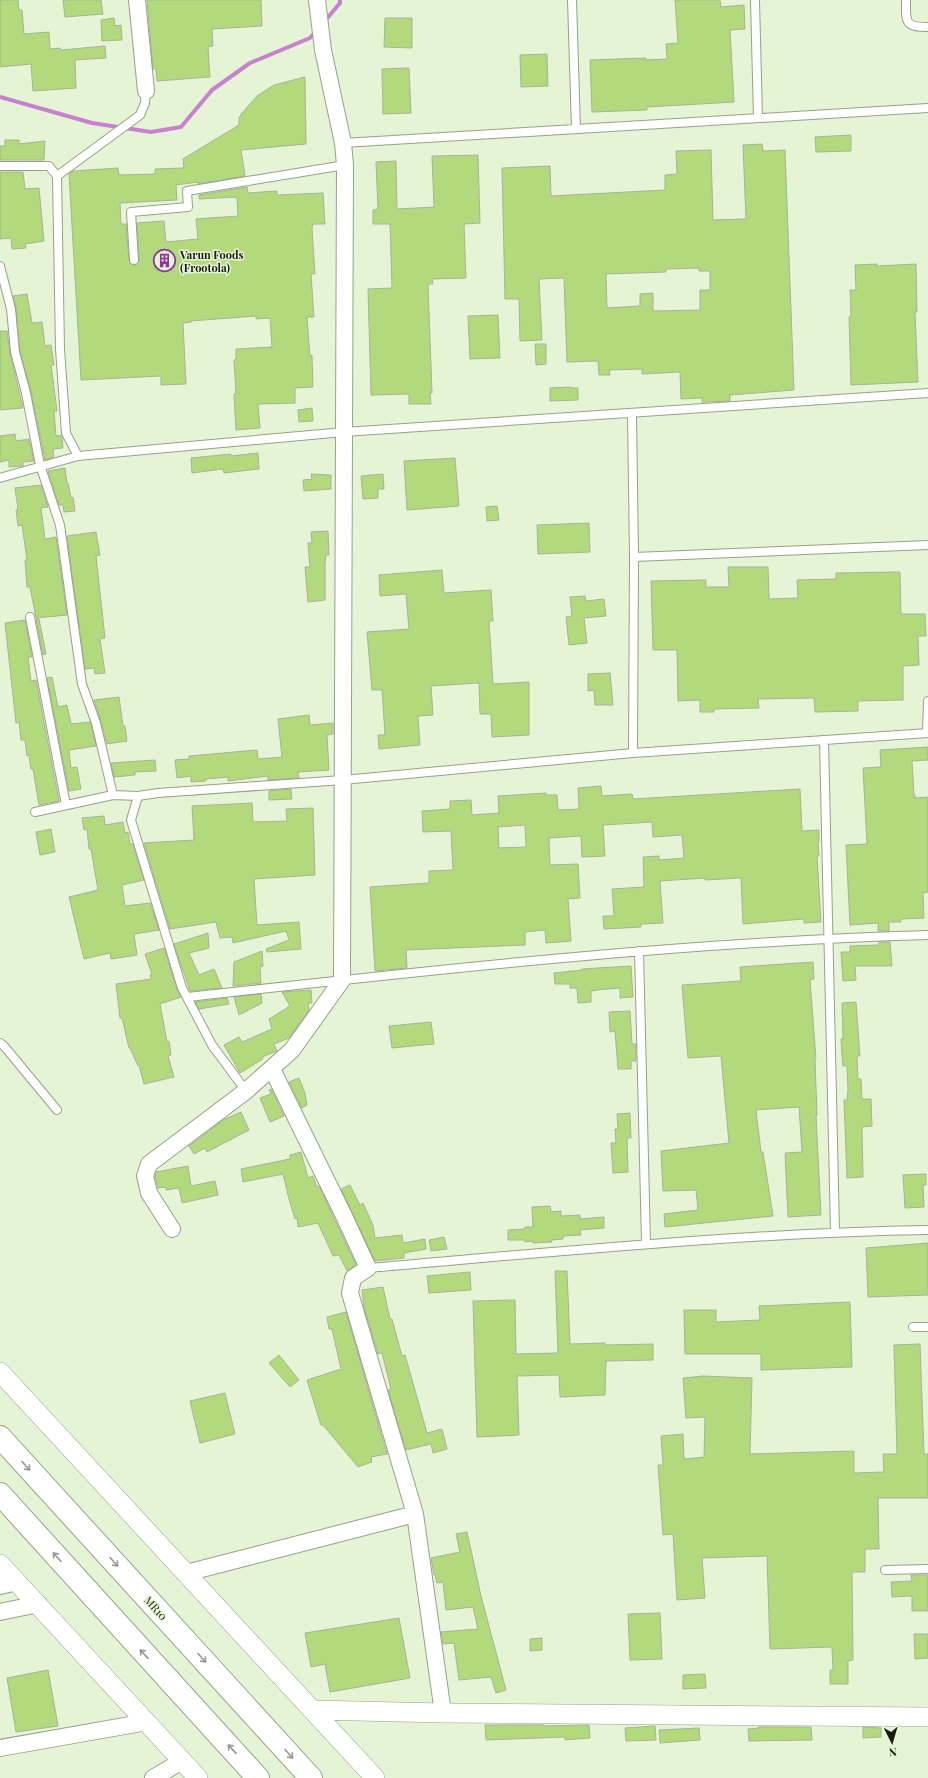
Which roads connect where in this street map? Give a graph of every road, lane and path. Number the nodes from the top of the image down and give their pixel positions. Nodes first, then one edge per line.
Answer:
1 (137, 0) edge
2 (317, 0) edge
3 (572, 0) edge
4 (755, 0) edge
5 (906, 0) edge
6 (928, 27) edge
7 (146, 91) joint
8 (928, 108) edge
9 (758, 118) junction
10 (576, 129) junction
11 (343, 143) junction
12 (0, 166) edge
13 (345, 166) junction
14 (57, 176) junction
15 (134, 260) dead end
16 (0, 266) edge
17 (928, 393) edge
18 (632, 413) junction
19 (344, 432) junction
20 (78, 456) junction
21 (40, 466) junction
22 (0, 478) edge
23 (928, 545) edge
24 (634, 557) junction
25 (30, 617) dead end
26 (928, 701) edge
27 (928, 733) edge
28 (824, 740) junction
29 (633, 753) junction
30 (343, 780) junction
31 (113, 795) junction
32 (138, 796) junction
33 (66, 805) junction
34 (35, 812) dead end
35 (928, 934) edge
36 (828, 938) junction
37 (639, 951) junction
38 (342, 980) junction
39 (186, 997) junction
40 (0, 1043) edge
41 (272, 1069) junction
42 (246, 1091) junction
43 (57, 1110) dead end
44 (172, 1229) dead end
45 (928, 1230) edge
46 (835, 1231) junction
47 (646, 1243) junction
48 (368, 1268) junction
49 (913, 1327) dead end
50 (928, 1327) edge
51 (0, 1372) edge
52 (0, 1437) edge
53 (0, 1494) edge
54 (415, 1514) junction
55 (0, 1564) edge
56 (928, 1569) edge
57 (885, 1570) dead end
58 (186, 1573) junction
59 (8, 1584) edge
60 (39, 1604) junction
61 (0, 1612) edge
62 (313, 1710) junction
63 (443, 1713) junction
64 (928, 1717) edge
65 (147, 1722) junction
66 (0, 1748) edge
67 (182, 1761) junction
68 (153, 1778) edge
69 (198, 1778) edge
70 (258, 1778) edge
71 (311, 1778) edge
72 (375, 1778) edge

1 - 7 street
2 - 11 street
3 - 10 lane
4 - 9 lane
5 - 6 lane
7 - 14 lane
8 - 9 lane
9 - 10 lane
10 - 11 lane
11 - 13 street
12 - 14 lane
13 - 15 lane
13 - 19 street
14 - 20 lane
16 - 21 lane
17 - 18 lane
18 - 19 lane
18 - 24 lane
19 - 20 lane
19 - 30 street
20 - 21 lane
21 - 22 lane
21 - 31 lane
23 - 24 lane
24 - 29 lane
25 - 33 lane
26 - 27 lane
27 - 28 lane
28 - 29 lane
28 - 36 lane
29 - 30 lane
30 - 32 lane
30 - 38 street
31 - 32 lane
31 - 33 lane
32 - 39 lane
33 - 34 lane
35 - 36 lane
36 - 37 lane
36 - 46 lane
37 - 38 lane
37 - 47 lane
38 - 39 lane
38 - 41 street
39 - 42 lane
40 - 43 lane
41 - 42 street
41 - 48 street
42 - 44 street
45 - 46 lane
46 - 47 lane
47 - 48 lane
48 - 54 street
49 - 50 lane
51 - 58 street
52 -> 71 main road, MR10
70 -> 53 main road
54 - 58 street
54 - 63 street
55 - 59 street
56 - 57 lane
58 - 62 street
59 - 60 street
60 - 61 street
60 - 65 street
62 - 63 street
62 - 72 street
63 - 64 street
65 - 66 street
65 - 67 street
67 - 68 street
67 - 69 street

